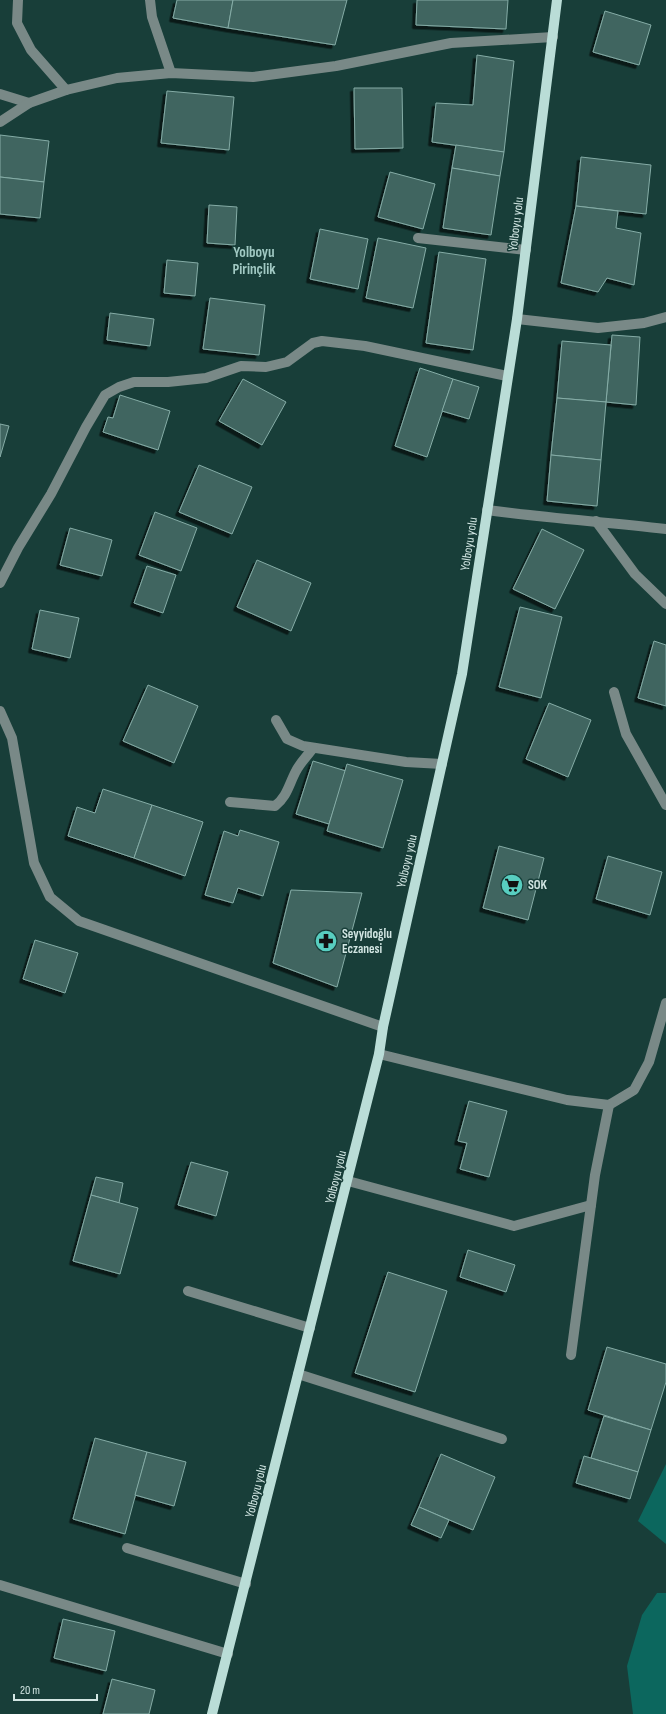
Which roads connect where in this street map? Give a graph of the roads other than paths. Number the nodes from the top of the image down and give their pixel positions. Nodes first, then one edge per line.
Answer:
1 (18, 0) edge
2 (150, 0) edge
3 (558, 0) edge
4 (554, 37) junction
5 (171, 74) junction
6 (66, 90) junction
7 (0, 94) edge
8 (29, 103) junction
9 (0, 122) edge
10 (418, 238) dead end
11 (526, 250) junction
12 (666, 317) edge
13 (517, 320) junction
14 (507, 376) junction
15 (487, 510) junction
16 (596, 521) junction
17 (666, 529) edge
18 (0, 583) edge
19 (666, 604) edge
20 (614, 692) dead end
21 (0, 711) edge
22 (276, 720) dead end
23 (313, 748) junction
24 (442, 764) junction
25 (230, 802) dead end
26 (666, 804) edge
27 (666, 1003) edge
28 (383, 1027) junction
29 (379, 1054) junction
30 (609, 1105) junction
31 (348, 1181) junction
32 (591, 1205) junction
33 (188, 1291) dead end
34 (310, 1328) junction
35 (571, 1354) dead end
36 (298, 1374) junction
37 (502, 1439) dead end
38 (127, 1548) dead end
39 (246, 1584) junction
40 (0, 1585) edge
41 (228, 1654) junction
42 (212, 1714) edge

1 - 6 street
2 - 5 street
3 - 4 main road, Yolboyu yolu
4 - 5 street
4 - 11 main road, Yolboyu yolu
5 - 6 street
6 - 8 street
7 - 8 street
8 - 9 street
10 - 11 street
11 - 13 main road, Yolboyu yolu
12 - 13 street
13 - 14 main road, Yolboyu yolu
14 - 15 main road, Yolboyu yolu
14 - 18 street
15 - 16 street
15 - 24 main road, Yolboyu yolu
16 - 17 street
16 - 19 street
20 - 26 street
21 - 28 street
22 - 23 street
23 - 24 street
23 - 25 street
24 - 28 main road, Yolboyu yolu
27 - 30 street
28 - 29 main road, Yolboyu yolu
29 - 30 street
29 - 31 main road, Yolboyu yolu
30 - 32 street
31 - 32 street
31 - 34 main road, Yolboyu yolu
32 - 35 street
33 - 34 street
34 - 36 main road, Yolboyu yolu
36 - 37 street
36 - 39 main road, Yolboyu yolu
38 - 39 street
39 - 41 main road, Yolboyu yolu
40 - 41 street
41 - 42 main road, Yolboyu yolu

